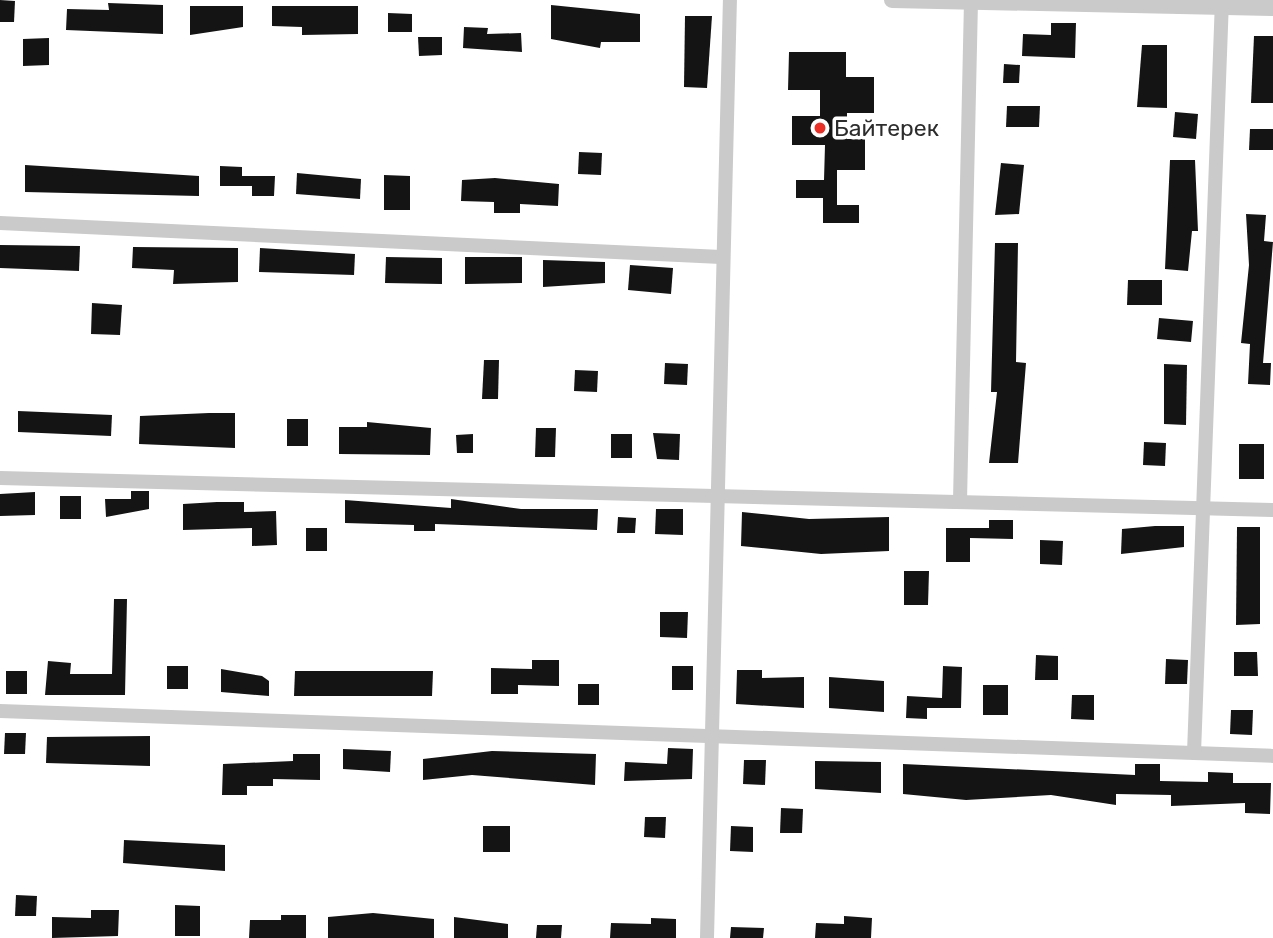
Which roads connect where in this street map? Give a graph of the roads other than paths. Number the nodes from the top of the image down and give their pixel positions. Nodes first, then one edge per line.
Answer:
1 (730, 0) edge
2 (892, 0) edge
3 (971, 1) edge
4 (1222, 6) edge
5 (1273, 8) edge
6 (0, 223) edge
7 (721, 257) junction
8 (0, 478) edge
9 (713, 494) junction
10 (960, 501) junction
11 (1207, 508) junction
12 (1273, 510) edge
13 (0, 711) edge
14 (712, 734) junction
15 (1194, 753) junction
16 (1273, 756) edge
17 (707, 938) edge

1 - 7 street
2 - 3 street
3 - 4 street
3 - 10 street
4 - 5 street
4 - 11 street
6 - 7 street
7 - 9 street
8 - 9 street
9 - 10 street
9 - 14 street
10 - 11 street
11 - 12 street
11 - 15 street
13 - 14 street
14 - 15 street
14 - 17 street
15 - 16 street

